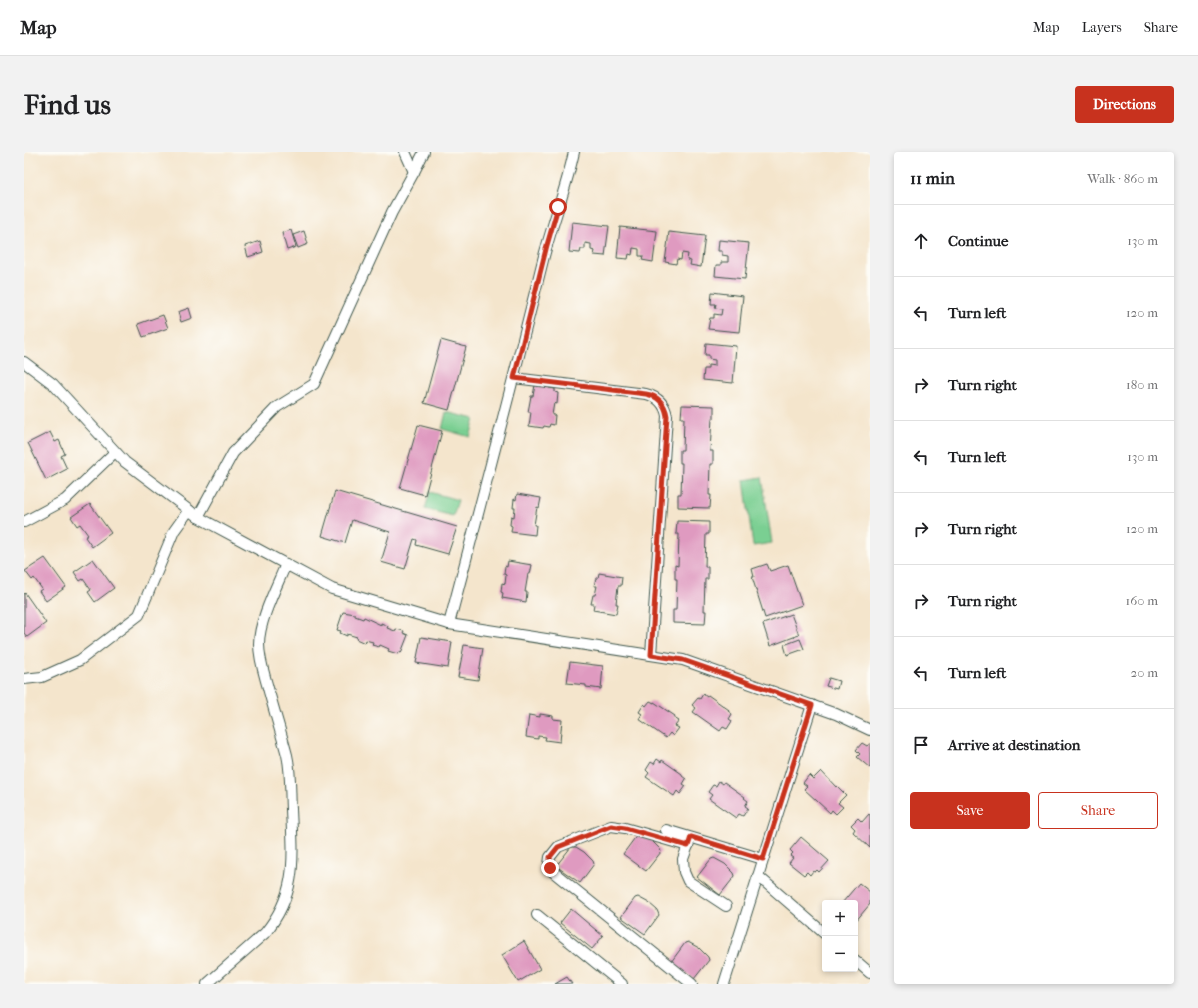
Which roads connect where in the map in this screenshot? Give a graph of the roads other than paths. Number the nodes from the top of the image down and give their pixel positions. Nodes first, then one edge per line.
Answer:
1 (405, 152) edge
2 (424, 152) edge
3 (574, 152) edge
4 (414, 172) junction
5 (24, 362) edge
6 (514, 378) junction
7 (115, 452) junction
8 (189, 510) junction
9 (198, 517) junction
10 (24, 522) edge
11 (286, 564) junction
12 (449, 624) junction
13 (651, 655) junction
14 (26, 677) edge
15 (812, 705) junction
16 (870, 730) edge
17 (666, 830) dead end
18 (690, 842) junction
19 (763, 859) junction
20 (758, 876) junction
21 (726, 906) dead end
22 (537, 914) dead end
23 (822, 931) edge
24 (858, 963) edge
25 (870, 973) edge
26 (207, 984) edge
27 (622, 984) edge
28 (692, 984) edge
29 (724, 984) edge

1 - 4 street
2 - 4 street
3 - 6 street
4 - 9 street
5 - 7 street
6 - 12 street
6 - 13 street
7 - 8 street
7 - 10 street
8 - 9 street
8 - 14 street
9 - 11 street
11 - 12 street
11 - 26 street
12 - 13 street
13 - 15 street
15 - 16 street
15 - 19 street
17 - 18 street
18 - 19 street
18 - 21 street
18 - 28 street
19 - 20 street
20 - 23 street
20 - 29 street
22 - 27 street
24 - 25 street

